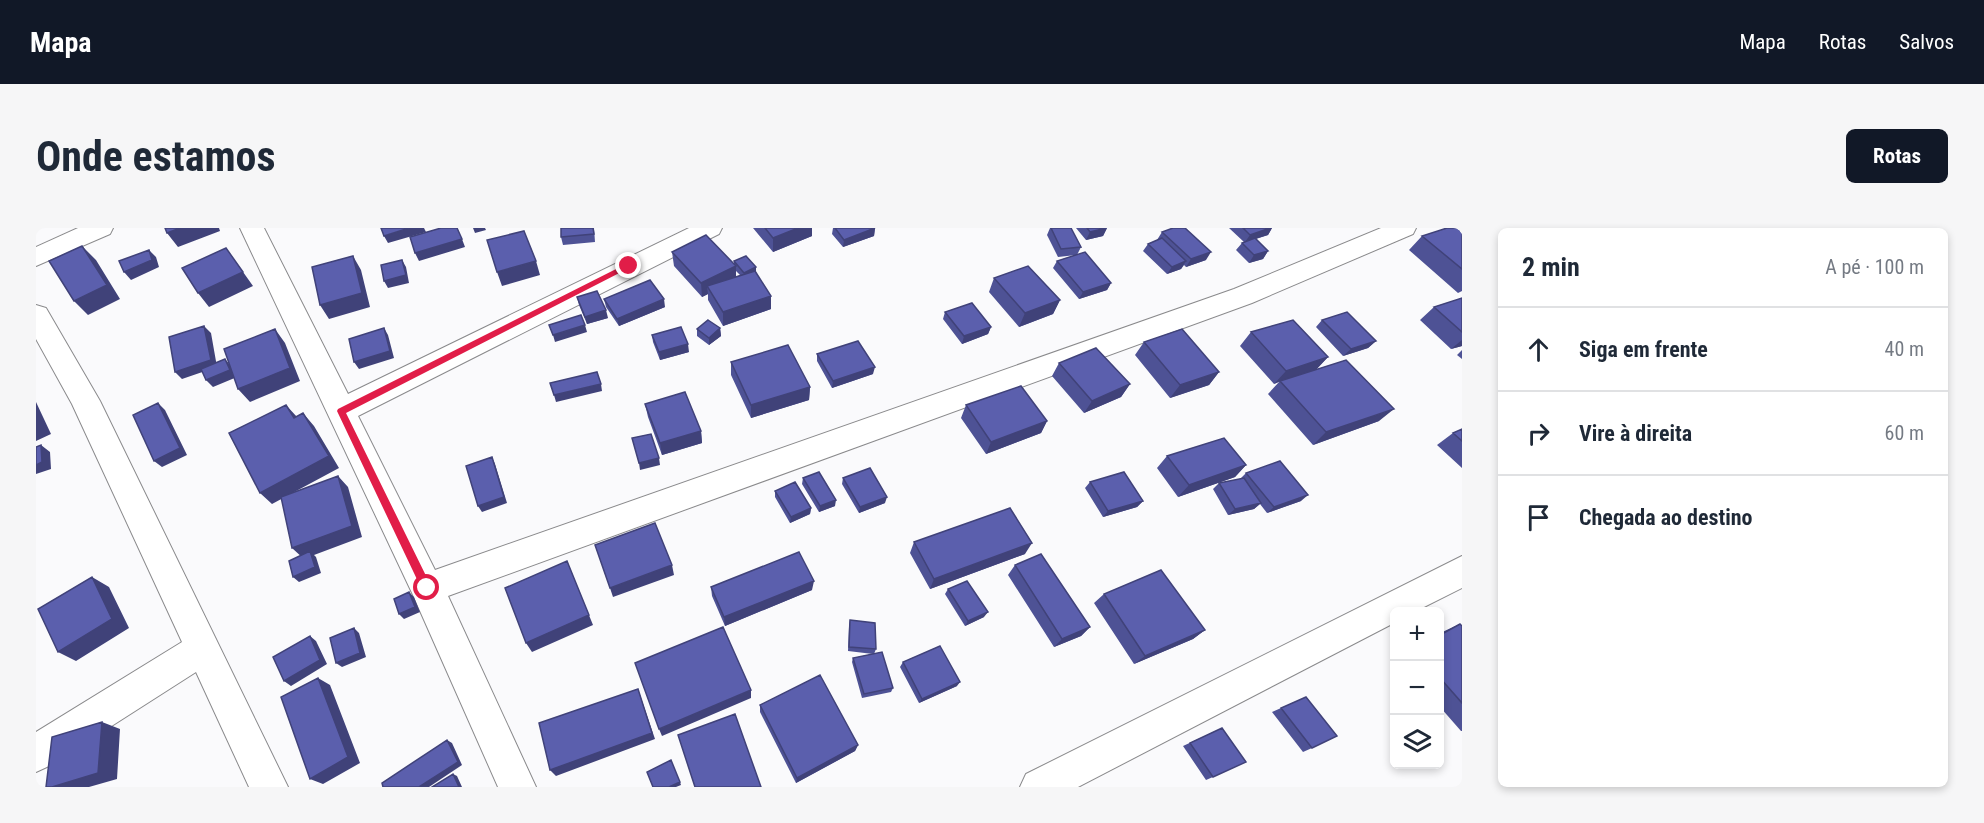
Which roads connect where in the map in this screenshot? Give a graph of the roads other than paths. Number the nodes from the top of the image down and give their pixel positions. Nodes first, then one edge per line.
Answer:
1 (100, 228) edge
2 (252, 228) edge
3 (710, 228) edge
4 (1404, 228) edge
5 (36, 257) edge
6 (36, 315) edge
7 (341, 411) junction
8 (1462, 571) edge
9 (427, 588) junction
10 (203, 648) junction
11 (36, 753) edge
12 (269, 787) edge
13 (517, 787) edge
14 (1039, 787) edge

1 - 5 street
2 - 7 street
3 - 7 street
4 - 9 street
6 - 10 street
7 - 9 street
8 - 14 street
9 - 13 street
10 - 11 street
10 - 12 street

